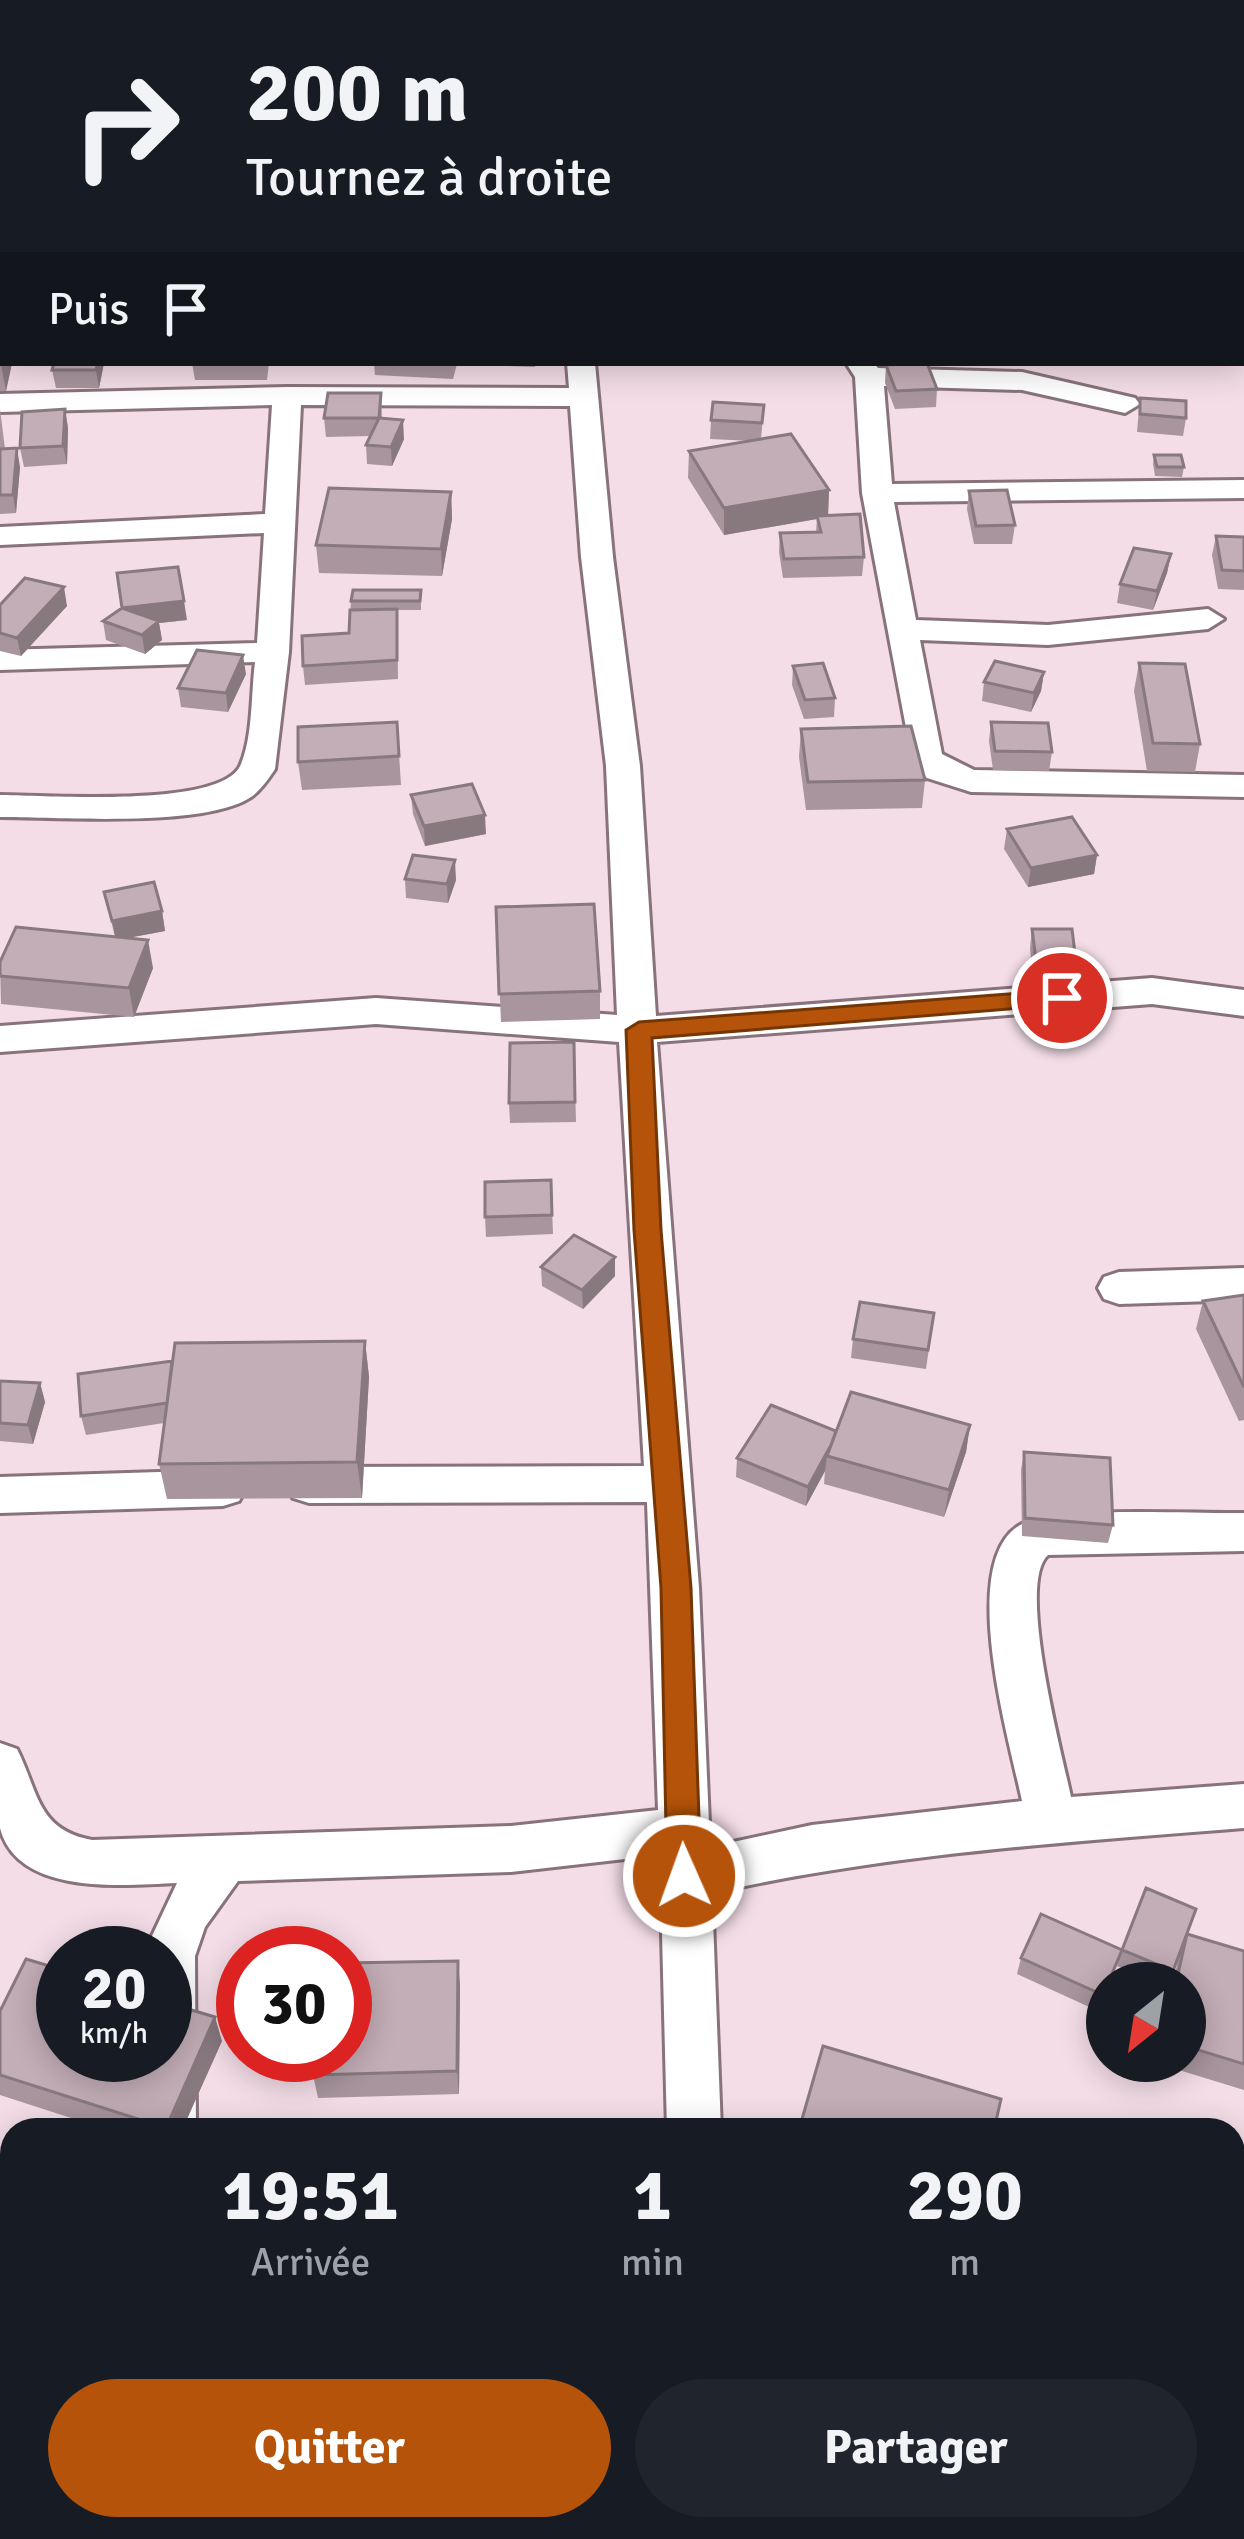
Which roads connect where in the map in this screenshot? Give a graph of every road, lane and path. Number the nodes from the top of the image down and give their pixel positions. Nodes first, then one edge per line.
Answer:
1 (864, 370) edge
2 (583, 380) edge
3 (287, 396) junction
4 (0, 403) edge
5 (1125, 404) dead end
6 (1244, 489) edge
7 (877, 493) junction
8 (280, 523) junction
9 (0, 536) edge
10 (1208, 619) dead end
11 (902, 629) junction
12 (272, 652) junction
13 (0, 660) edge
14 (1244, 786) edge
15 (0, 806) edge
16 (1244, 1003) edge
17 (639, 1030) junction
18 (0, 1040) edge
19 (1244, 1284) edge
20 (1119, 1288) dead end
21 (668, 1484) junction
22 (0, 1495) edge
23 (1244, 1532) edge
24 (0, 1764) edge
25 (1244, 1806) edge
26 (1052, 1822) junction
27 (683, 1853) junction
28 (224, 1859) junction
29 (170, 2118) edge
30 (694, 2118) edge

1 - 5 street
1 - 7 street
2 - 3 street
2 - 17 street
3 - 4 street
3 - 8 street
6 - 7 street
7 - 11 street
8 - 9 street
8 - 12 street
10 - 11 street
11 - 14 street
12 - 13 street
12 - 15 street
16 - 17 street
17 - 18 street
17 - 21 street
19 - 20 street
21 - 22 street
21 - 27 street
23 - 26 street
24 - 28 street
25 - 26 street
26 - 27 street
27 - 28 street
27 - 30 street
28 - 29 street

